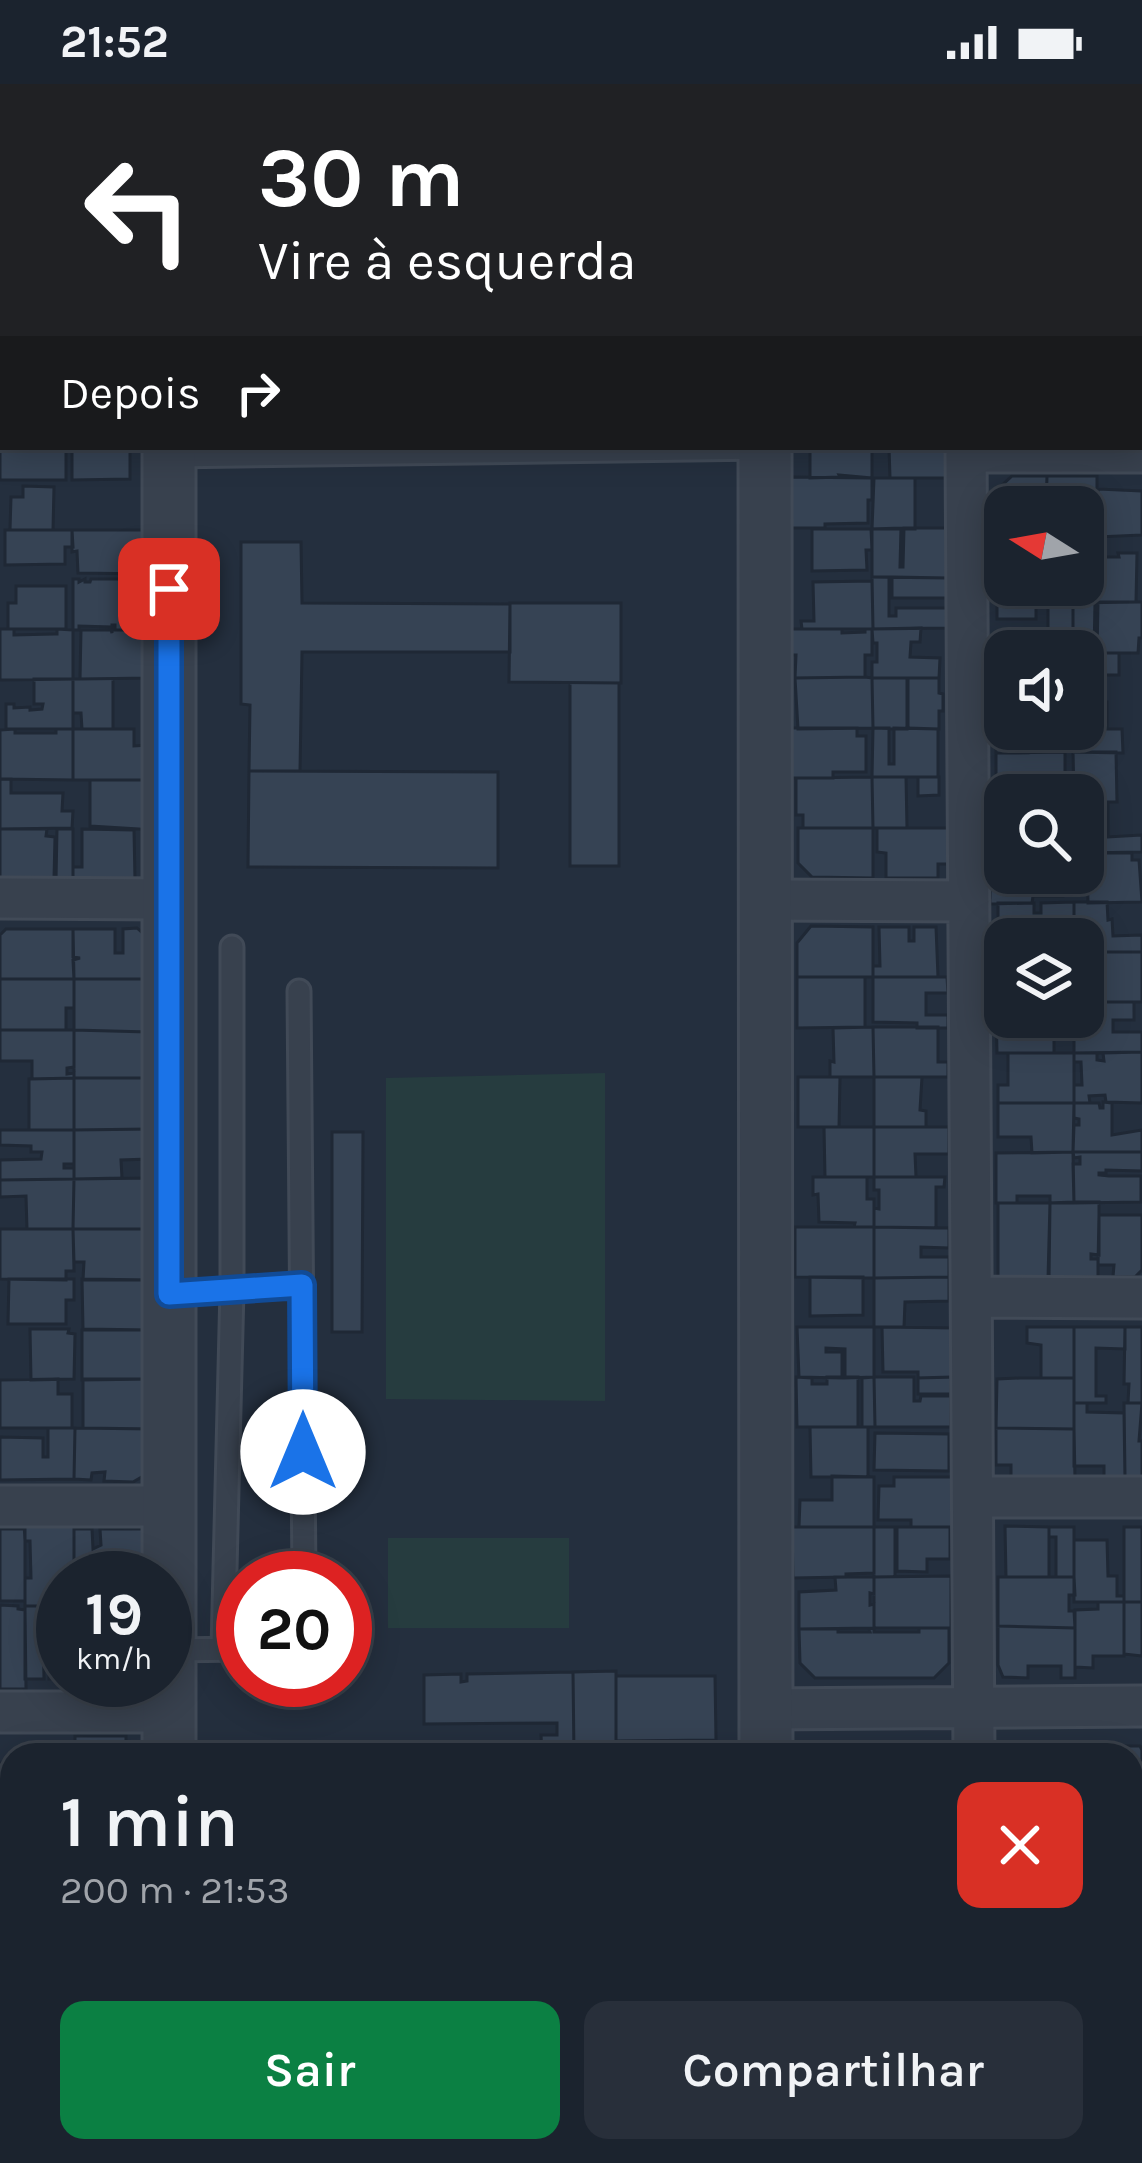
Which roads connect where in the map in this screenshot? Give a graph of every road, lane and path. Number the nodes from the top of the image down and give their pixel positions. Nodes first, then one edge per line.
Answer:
1 (467, 450) edge
2 (765, 450) edge
3 (966, 450) edge
4 (169, 452) edge
5 (1142, 452) edge
6 (0, 898) edge
7 (169, 899) junction
8 (766, 899) junction
9 (969, 901) junction
10 (232, 946) dead end
11 (299, 991) dead end
12 (302, 1285) junction
13 (232, 1289) junction
14 (169, 1294) junction
15 (972, 1297) junction
16 (1142, 1298) edge
17 (973, 1497) junction
18 (1142, 1497) edge
19 (0, 1506) edge
20 (169, 1506) junction
21 (169, 1551) edge
22 (233, 1551) edge
23 (304, 1551) edge
24 (1142, 1706) edge
25 (974, 1707) junction
26 (0, 1712) edge
27 (766, 1732) edge
28 (169, 1734) edge
29 (974, 1743) edge

1 - 4 lane
2 - 8 street
3 - 5 street
3 - 9 street
4 - 7 street
6 - 7 street
7 - 14 street
8 - 9 street
8 - 27 street
9 - 15 street
10 - 13 lane
11 - 12 lane
12 - 13 lane
12 - 23 lane
13 - 14 lane
13 - 22 lane
14 - 20 street
15 - 16 street
15 - 17 street
17 - 18 street
17 - 25 street
19 - 20 street
20 - 21 street
24 - 25 street
25 - 27 street
25 - 29 street
26 - 28 street

